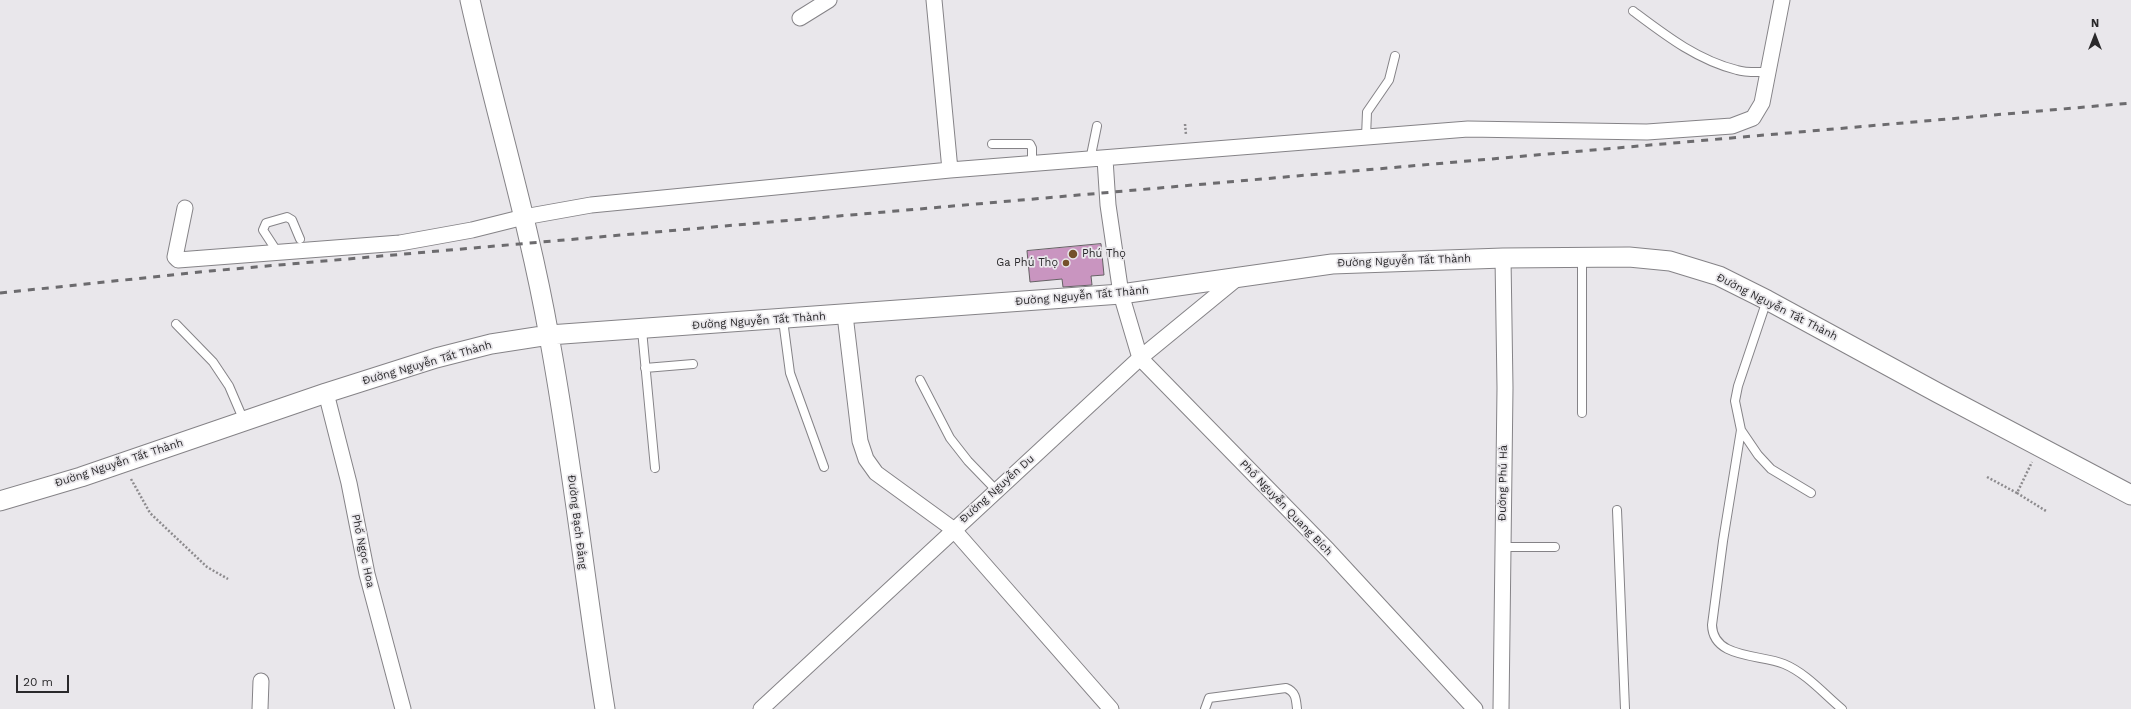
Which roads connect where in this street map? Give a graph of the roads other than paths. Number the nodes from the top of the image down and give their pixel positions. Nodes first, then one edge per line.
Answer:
1 (470, 0) edge
2 (829, 0) edge
3 (934, 0) edge
4 (1782, 0) edge
5 (1633, 11) dead end
6 (800, 18) dead end
7 (1395, 56) dead end
8 (1768, 72) junction
9 (1097, 126) dead end
10 (1366, 137) junction
11 (992, 144) dead end
12 (1098, 159) junction
13 (1032, 164) junction
14 (950, 170) junction
15 (185, 208) dead end
16 (524, 217) junction
17 (300, 239) dead end
18 (278, 253) junction
19 (1582, 257) junction
20 (1503, 258) junction
21 (1240, 276) junction
22 (1121, 294) junction
23 (1767, 300) junction
24 (845, 315) junction
25 (783, 320) junction
26 (176, 324) dead end
27 (642, 330) junction
28 (549, 335) junction
29 (1140, 358) junction
30 (693, 364) dead end
31 (646, 368) junction
32 (920, 380) dead end
33 (326, 393) junction
34 (1582, 413) dead end
35 (244, 421) junction
36 (1741, 430) junction
37 (655, 468) dead end
38 (824, 468) dead end
39 (996, 490) junction
40 (1811, 493) dead end
41 (2131, 495) edge
42 (0, 501) edge
43 (1617, 510) dead end
44 (953, 529) junction
45 (1502, 547) junction
46 (1555, 547) dead end
47 (261, 681) dead end
48 (260, 709) edge
49 (403, 709) edge
50 (605, 709) edge
51 (760, 709) edge
52 (1111, 709) edge
53 (1205, 709) edge
54 (1297, 709) edge
55 (1476, 709) edge
56 (1501, 709) edge
57 (1625, 709) edge
58 (1842, 709) edge

1 - 16 street, Đường Bạch Đằng
2 - 6 street
3 - 14 street
4 - 8 street
5 - 8 lane
7 - 10 lane
8 - 10 street
9 - 12 lane
10 - 12 street
11 - 13 lane
12 - 13 street
12 - 22 street, Phố Nguyễn Quang Bích
13 - 14 street
14 - 16 street
15 - 18 street
16 - 18 street
16 - 28 street, Đường Bạch Đằng
17 - 18 lane
19 - 20 street, Đường Nguyễn Tất Thành
19 - 23 street, Đường Nguyễn Tất Thành
19 - 34 lane
20 - 21 street, Đường Nguyễn Tất Thành
20 - 45 street, Đường Phú Hà
21 - 22 street, Đường Nguyễn Tất Thành
21 - 29 street, Đường Nguyễn Du
22 - 24 street, Đường Nguyễn Tất Thành
22 - 29 street, Phố Nguyễn Quang Bích
23 - 36 lane
23 - 41 street, Đường Nguyễn Tất Thành
24 - 25 street, Đường Nguyễn Tất Thành
24 - 44 street
25 - 27 street, Đường Nguyễn Tất Thành
25 - 38 lane
26 - 35 lane
27 - 28 street, Đường Nguyễn Tất Thành
27 - 31 lane
28 - 33 street, Đường Nguyễn Tất Thành
28 - 50 street, Đường Bạch Đằng
29 - 39 street, Đường Nguyễn Du
29 - 55 street, Phố Nguyễn Quang Bích
30 - 31 lane
31 - 37 lane
32 - 39 lane
33 - 35 street, Đường Nguyễn Tất Thành
33 - 49 street, Phố Ngọc Hoa
35 - 42 street, Đường Nguyễn Tất Thành
36 - 40 lane
36 - 58 lane
39 - 44 street, Đường Nguyễn Du
43 - 57 lane
44 - 51 street, Đường Nguyễn Du
44 - 52 street
45 - 46 lane
45 - 56 street, Đường Phú Hà
47 - 48 street
53 - 54 lane

